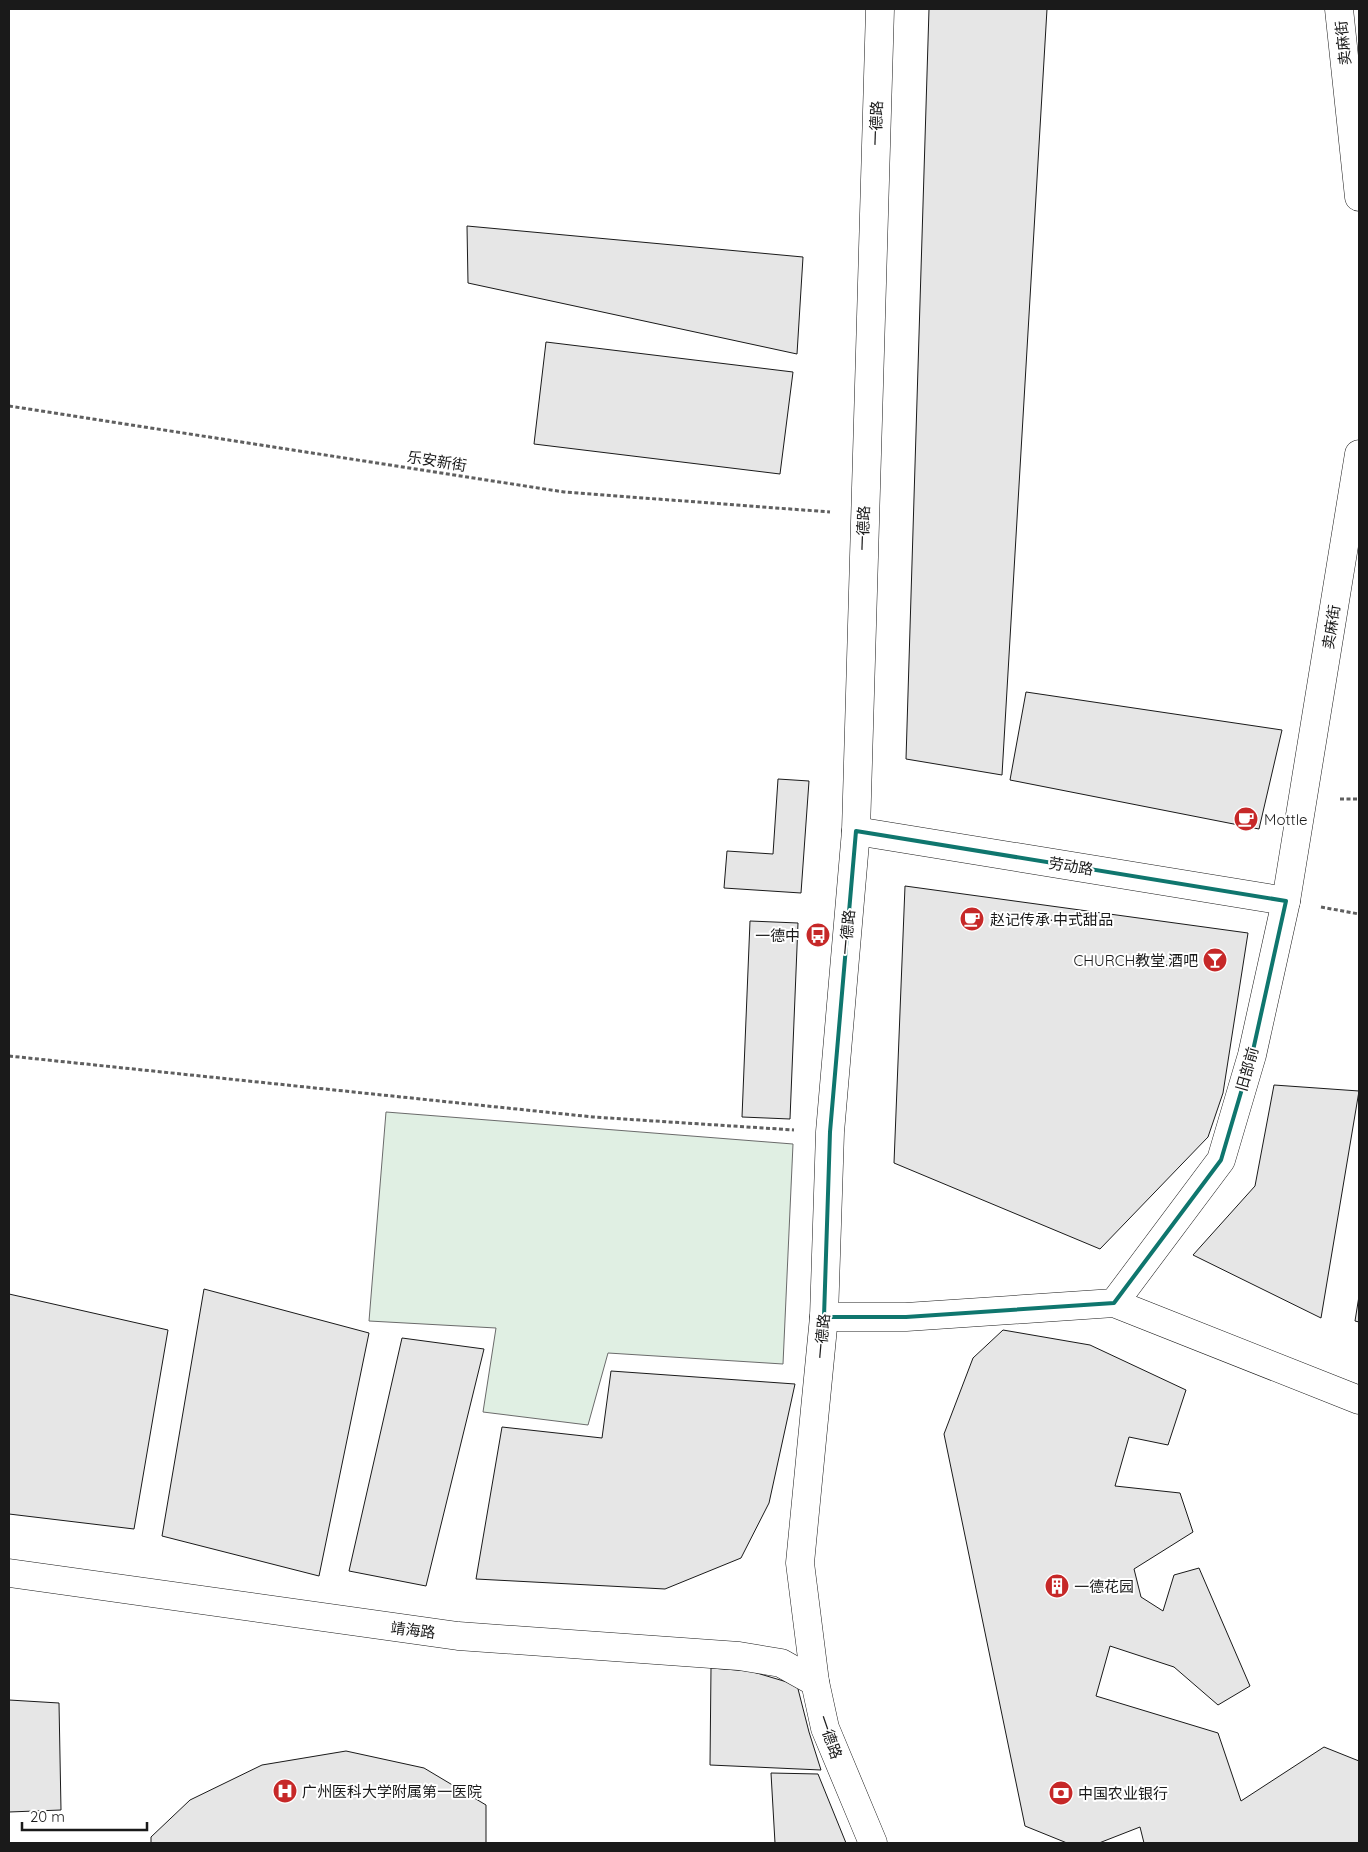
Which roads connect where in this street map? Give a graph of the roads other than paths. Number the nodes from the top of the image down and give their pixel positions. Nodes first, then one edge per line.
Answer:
1 (880, 9) edge
2 (1340, 9) edge
3 (1359, 197) edge
4 (1359, 454) edge
5 (1304, 801) joint
6 (856, 831) junction
7 (1286, 901) junction
8 (1114, 1303) junction
9 (824, 1317) junction
10 (1359, 1400) edge
11 (9, 1573) edge
12 (814, 1682) junction
13 (872, 1843) edge

1 - 6 street, 一德路
2 - 3 street, 卖麻街
4 - 5 street, 卖麻街
5 - 7 street, 旧部前
6 - 7 street, 劳动路
6 - 9 street, 一德路
7 - 8 street, 旧部前
8 - 9 street
8 - 10 street
9 - 12 street, 一德路
11 - 12 street, 靖海路
12 - 13 street, 一德路

